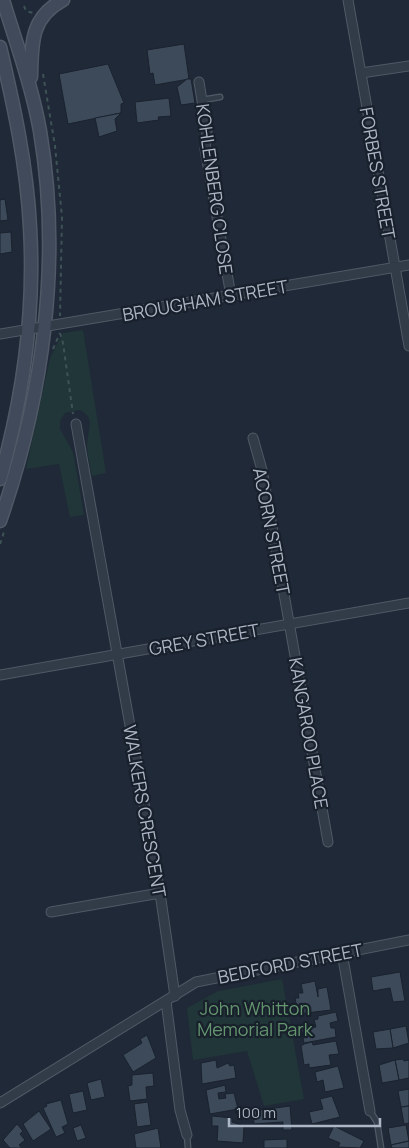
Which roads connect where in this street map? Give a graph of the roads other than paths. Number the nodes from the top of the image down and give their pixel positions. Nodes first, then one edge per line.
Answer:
1 (3, 0) edge
2 (63, 0) edge
3 (348, 0) edge
4 (1, 54) edge
5 (409, 66) edge
6 (361, 73) junction
7 (199, 82) dead end
8 (30, 90) junction
9 (220, 97) dead end
10 (202, 100) junction
11 (409, 265) edge
12 (395, 267) junction
13 (231, 296) junction
14 (44, 327) junction
15 (28, 329) junction
16 (0, 334) edge
17 (409, 346) edge
18 (76, 424) road end
19 (253, 438) dead end
20 (0, 479) edge
21 (0, 522) edge
22 (409, 603) edge
23 (290, 624) junction
24 (117, 654) junction
25 (0, 675) edge
26 (328, 842) dead end
27 (160, 893) junction
28 (51, 912) dead end
29 (409, 940) edge
30 (342, 953) junction
31 (175, 996) junction
32 (166, 1001) junction
33 (0, 1103) edge
34 (370, 1111) joint
35 (188, 1135) joint
36 (188, 1148) edge
37 (381, 1148) edge

1 - 8 main road
2 - 8 main road
3 - 6 street, FORBES STREET
4 - 15 main road
5 - 6 street
6 - 12 street, FORBES STREET
7 - 10 street, KOHLENBERG CLOSE
8 - 14 main road
9 - 10 lane
10 - 13 street, KOHLENBERG CLOSE
11 - 12 street, BROUGHAM STREET
12 - 13 street, BROUGHAM STREET
12 - 17 street, FORBES STREET
13 - 14 street, BROUGHAM STREET
14 - 15 street, BROUGHAM STREET
14 - 21 main road
15 - 16 street, BROUGHAM STREET
15 - 20 main road
18 - 24 street, WALKERS CRESCENT
19 - 23 street, ACORN STREET
22 - 23 street, GREY STREET
23 - 24 street, GREY STREET
23 - 26 street, KANGAROO PLACE
24 - 25 street, GREY STREET
24 - 27 street, WALKERS CRESCENT
27 - 28 street
27 - 31 street, WALKERS CRESCENT
29 - 30 street, BEDFORD STREET
30 - 31 street, BEDFORD STREET
30 - 34 street
31 - 32 street
32 - 33 street
32 - 35 street
34 - 37 lane
35 - 36 lane

